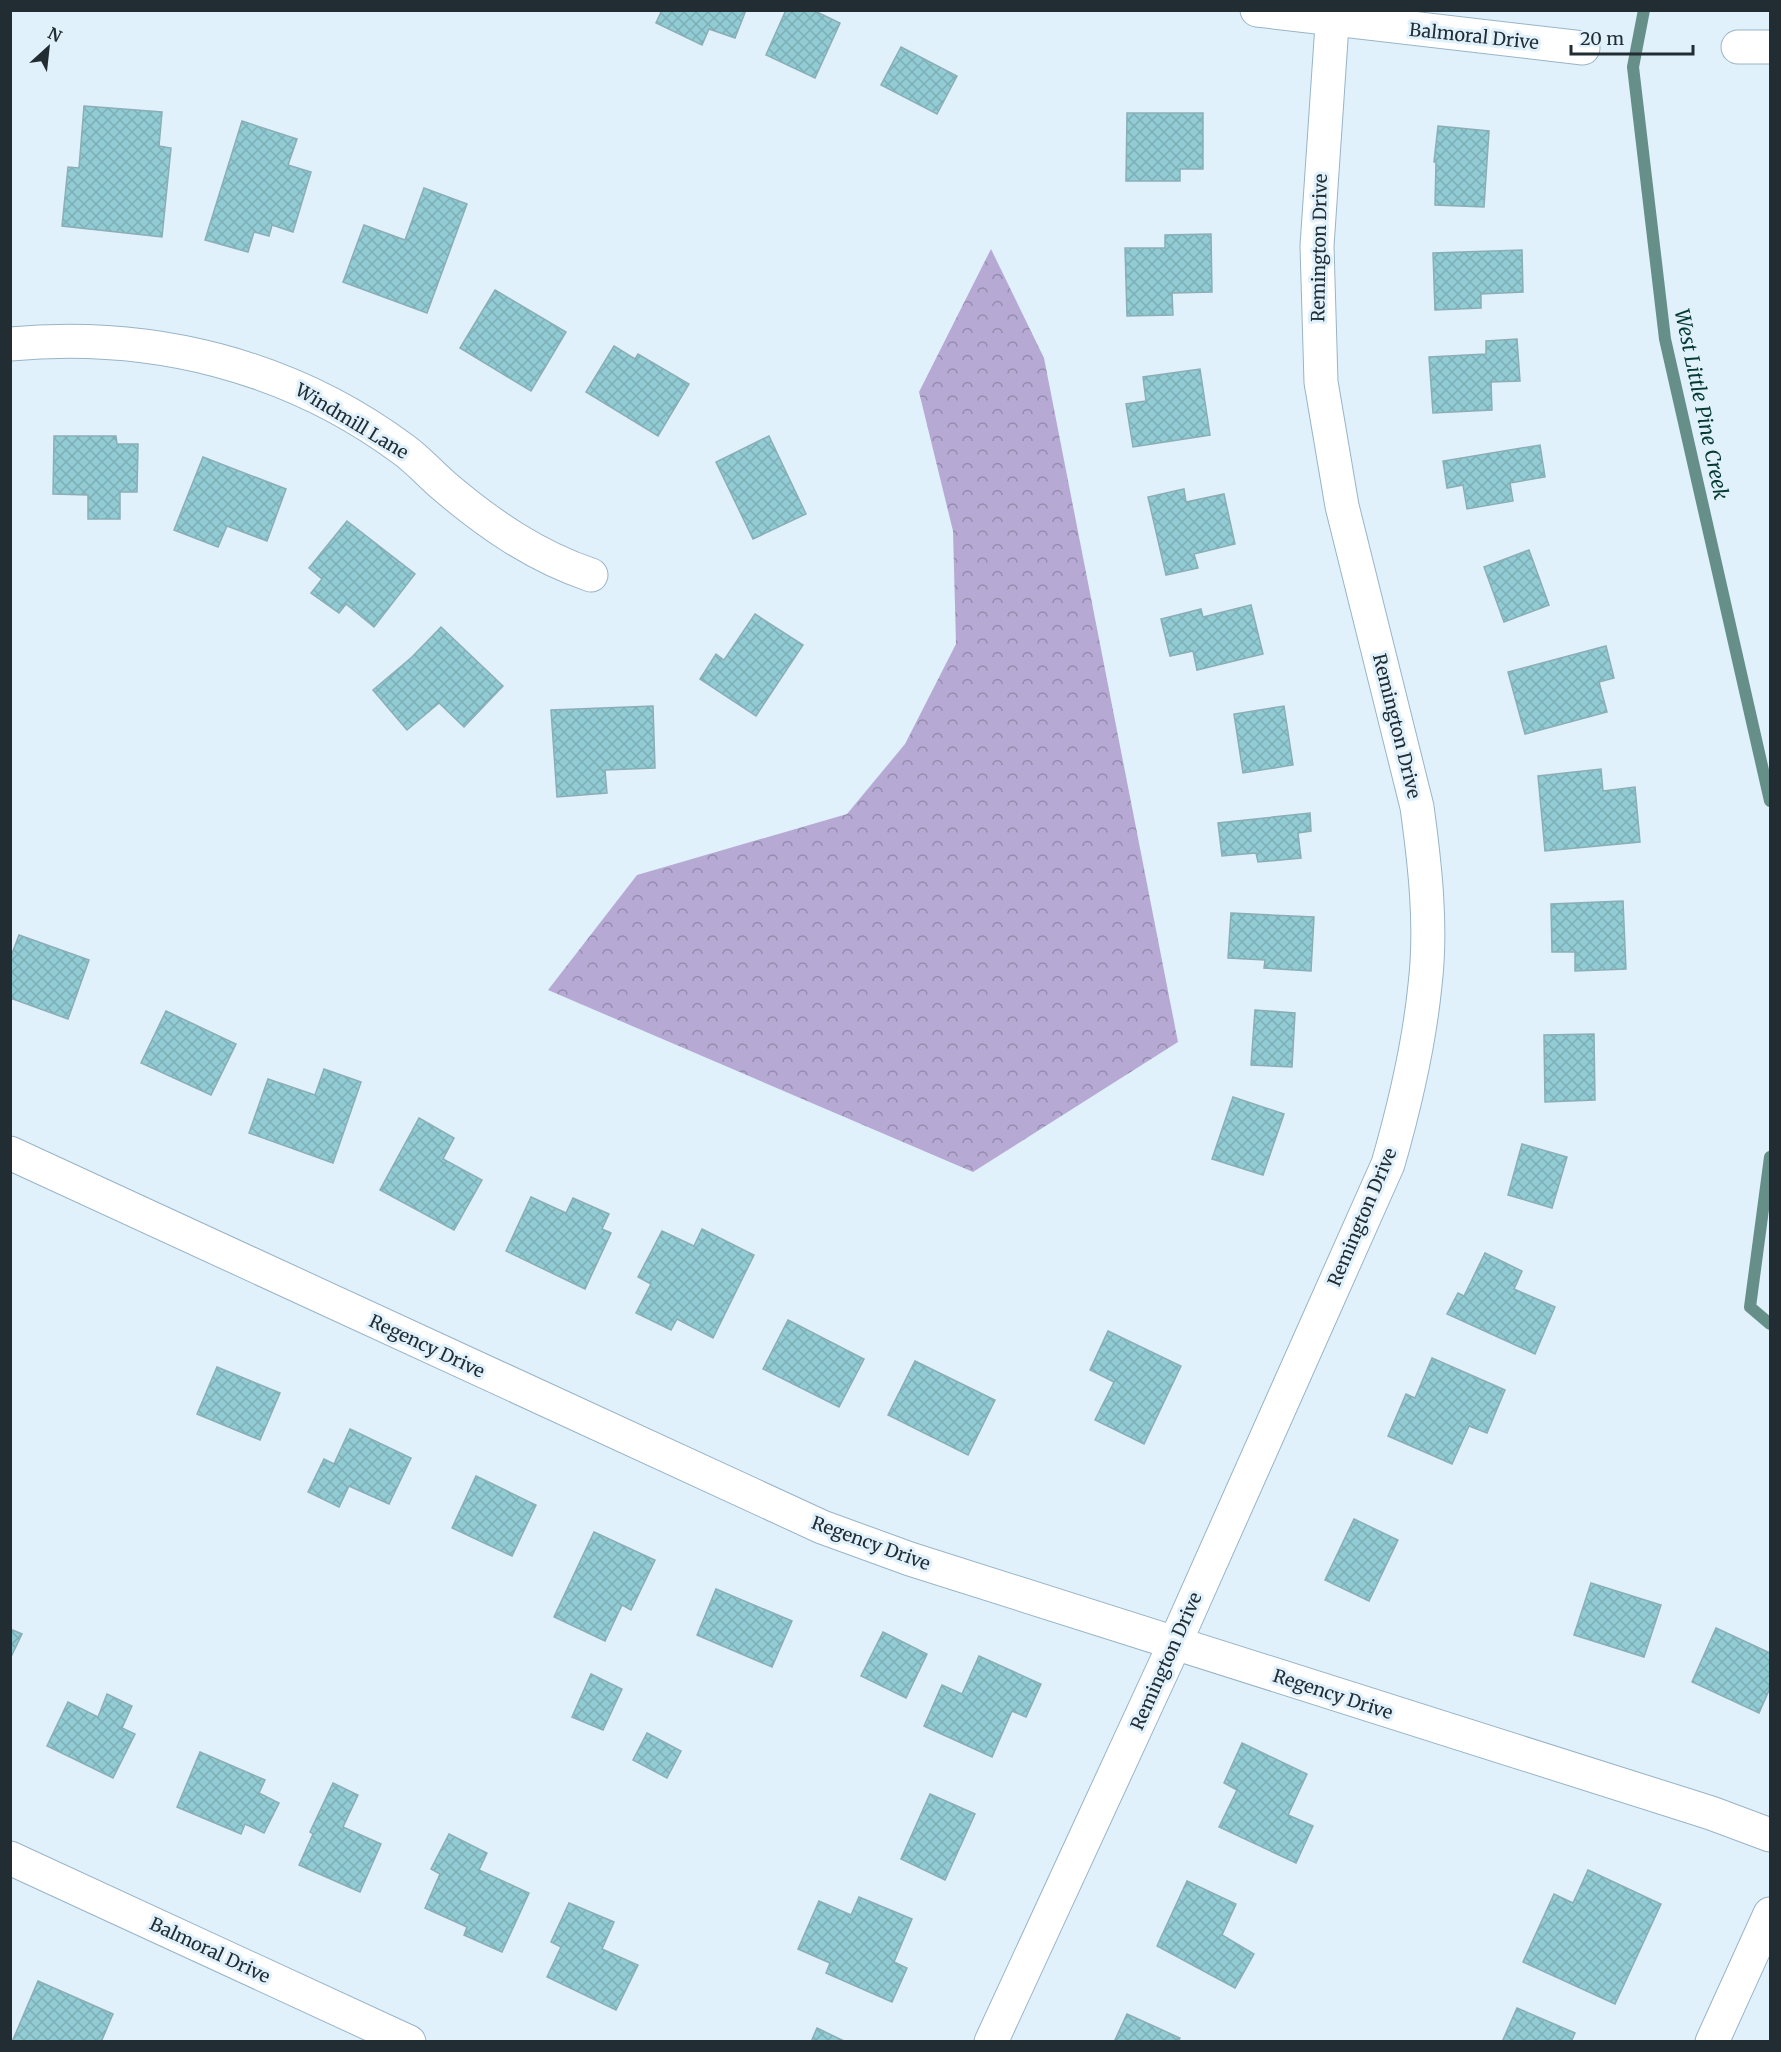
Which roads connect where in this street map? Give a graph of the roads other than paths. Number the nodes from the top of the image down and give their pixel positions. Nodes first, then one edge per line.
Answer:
1 (1257, 10) edge
2 (1333, 15) edge
3 (1738, 47) dead end
4 (1770, 47) edge
5 (1583, 48) dead end
6 (10, 344) edge
7 (591, 575) dead end
8 (10, 1153) edge
9 (1175, 1643) junction
10 (1770, 1835) edge
11 (10, 1858) edge
12 (1770, 1914) edge
13 (409, 2042) edge
14 (991, 2042) edge
15 (1712, 2042) edge

1 - 2 street, Balmoral Drive
2 - 5 street, Balmoral Drive
2 - 9 street, Remington Drive
3 - 4 street
6 - 7 street, Windmill Lane
8 - 9 street, Regency Drive
9 - 10 street, Regency Drive
9 - 14 street, Remington Drive
11 - 13 street, Balmoral Drive
12 - 15 street

